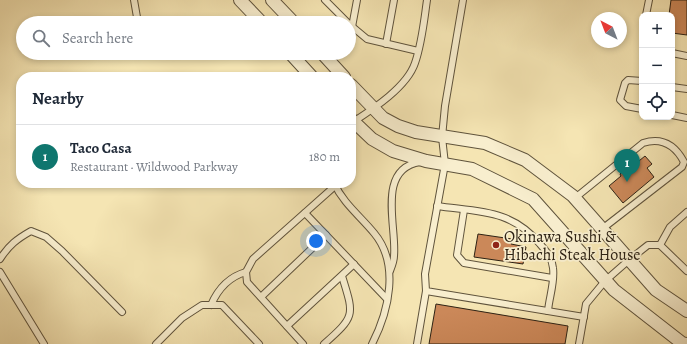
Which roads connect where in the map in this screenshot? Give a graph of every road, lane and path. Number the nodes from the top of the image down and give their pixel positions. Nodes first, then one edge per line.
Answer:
1 (134, 0) edge
2 (240, 0) edge
3 (272, 0) edge
4 (325, 0) edge
5 (357, 0) edge
6 (394, 0) edge
7 (427, 0) edge
8 (463, 0) edge
9 (649, 0) edge
10 (647, 12) edge
11 (137, 16) edge
12 (255, 16) edge
13 (287, 16) edge
14 (341, 16) edge
15 (353, 16) edge
16 (356, 30) edge
17 (386, 44) junction
18 (418, 51) junction
19 (675, 54) edge
20 (687, 56) edge
21 (296, 60) edge
22 (328, 60) edge
23 (307, 72) edge
24 (339, 72) edge
25 (639, 81) edge
26 (675, 87) edge
27 (687, 89) edge
28 (356, 90) edge
29 (639, 108) edge
30 (374, 109) junction
31 (675, 116) edge
32 (687, 118) edge
33 (356, 120) edge
34 (356, 125) edge
35 (442, 137) junction
36 (426, 161) junction
37 (445, 164) junction
38 (330, 188) edge
39 (336, 188) edge
40 (575, 198) junction
41 (437, 206) junction
42 (464, 210) junction
43 (687, 212) edge
44 (304, 213) junction
45 (602, 229) junction
46 (326, 235) junction
47 (660, 245) junction
48 (0, 260) edge
49 (629, 260) junction
50 (354, 264) junction
51 (390, 271) junction
52 (687, 271) edge
53 (0, 272) edge
54 (246, 272) junction
55 (342, 276) junction
56 (552, 278) junction
57 (606, 281) junction
58 (426, 290) junction
59 (261, 297) junction
60 (387, 299) junction
61 (211, 305) junction
62 (548, 311) junction
63 (687, 311) edge
64 (122, 312) dead end
65 (584, 317) junction
66 (287, 326) junction
67 (44, 344) edge
68 (156, 344) edge
69 (259, 344) edge
70 (303, 344) edge
71 (324, 344) edge
72 (372, 344) edge
73 (417, 344) edge
74 (579, 344) edge
75 (686, 344) edge

1 - 11 lane
2 - 12 street
3 - 13 street
4 - 14 lane
5 - 15 lane
6 - 17 lane
7 - 18 lane
8 - 35 lane
9 - 10 lane
16 - 17 lane
17 - 18 lane
18 - 30 lane
19 - 20 lane
21 - 23 street
22 - 24 street
25 - 29 lane
26 - 27 lane
28 - 30 street
30 - 33 lane
30 - 35 street
31 - 32 lane
34 - 36 street
35 - 37 lane
35 - 40 street
36 - 37 street
36 - 51 lane
37 - 41 lane
37 - 57 street
38 - 44 lane
39 - 51 lane
40 - 45 street
40 - 45 lane
41 - 42 lane
41 - 58 lane
42 - 56 lane
42 - 56 lane
43 - 47 lane
44 - 46 lane
44 - 54 lane
45 - 49 street
46 - 50 lane
46 - 59 lane
47 - 49 lane
47 - 52 lane
48 - 64 lane
49 - 57 lane
49 - 63 street
50 - 55 lane
50 - 60 lane
51 - 60 lane
53 - 67 lane
54 - 59 lane
54 - 61 lane
55 - 66 lane
55 - 71 lane
56 - 62 lane
57 - 65 lane
57 - 75 street
58 - 62 lane
58 - 73 lane
59 - 66 lane
60 - 72 lane
61 - 68 lane
61 - 69 lane
62 - 65 lane
65 - 74 lane
66 - 70 lane

